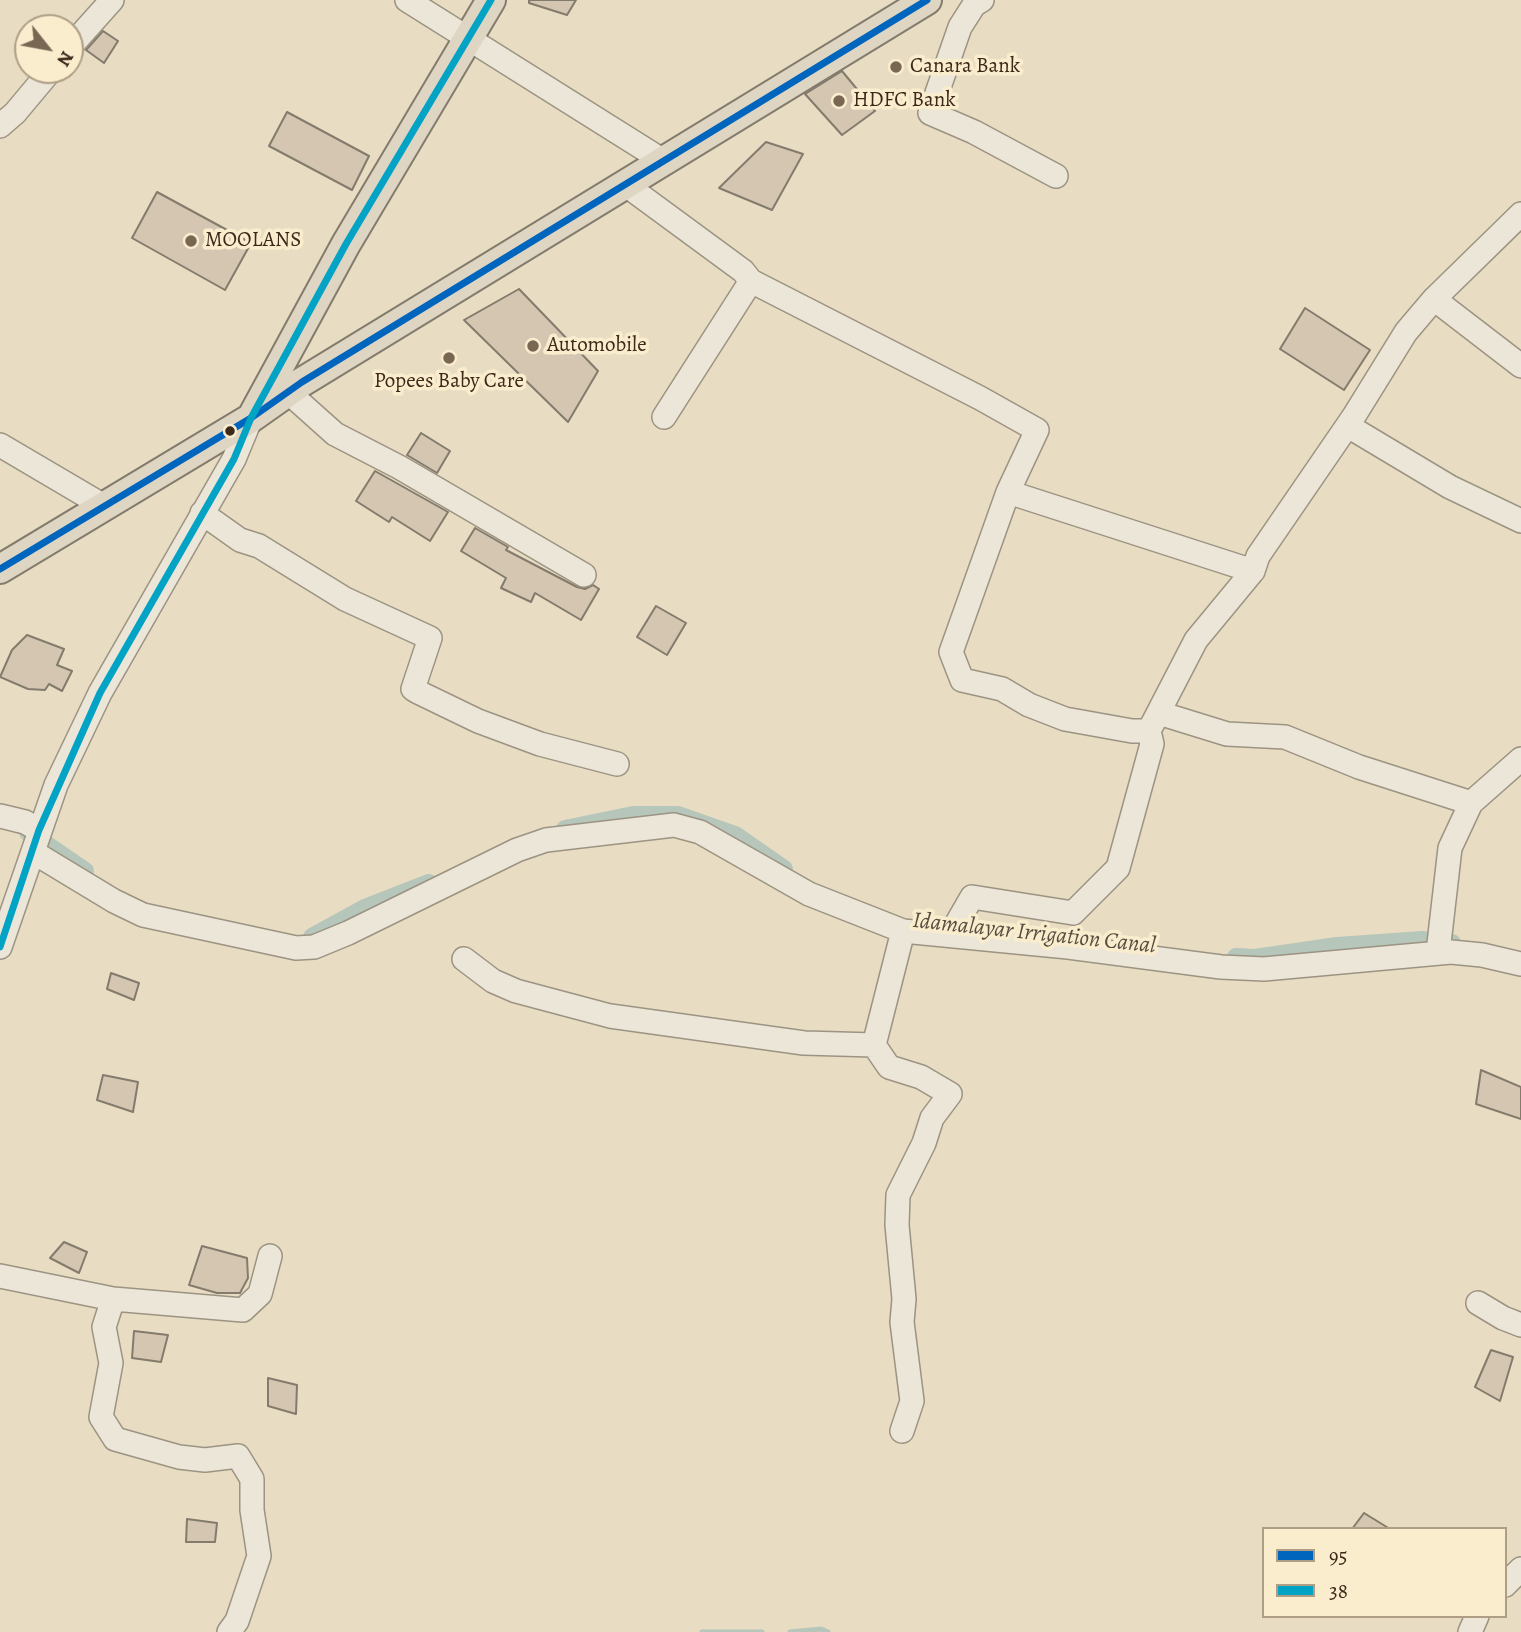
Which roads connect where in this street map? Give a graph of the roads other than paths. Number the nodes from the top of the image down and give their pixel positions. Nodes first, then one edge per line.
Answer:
1 (112, 0) edge
2 (407, 0) edge
3 (491, 0) edge
4 (927, 0) edge
5 (982, 0) edge
6 (84, 31) edge
7 (467, 39) junction
8 (38, 84) edge
9 (0, 126) edge
10 (665, 162) junction
11 (1056, 176) dead end
12 (626, 185) junction
13 (1521, 214) edge
14 (751, 281) junction
15 (1434, 299) junction
16 (1521, 366) edge
17 (288, 392) junction
18 (664, 417) dead end
19 (251, 418) junction
20 (1348, 426) junction
21 (0, 445) edge
22 (1008, 492) junction
23 (102, 505) junction
24 (202, 513) junction
25 (1521, 521) edge
26 (0, 569) edge
27 (1253, 571) junction
28 (584, 575) dead end
29 (1154, 722) junction
30 (1521, 759) edge
31 (617, 764) dead end
32 (1471, 803) junction
33 (1, 816) edge
34 (32, 826) junction
35 (33, 852) junction
36 (903, 931) junction
37 (950, 935) junction
38 (0, 947) edge
39 (1438, 953) junction
40 (464, 959) dead end
41 (1521, 964) edge
42 (874, 1045) junction
43 (270, 1256) dead end
44 (0, 1276) edge
45 (113, 1299) junction
46 (1478, 1303) dead end
47 (1521, 1325) edge
48 (902, 1431) dead end
49 (1521, 1569) edge
50 (1507, 1583) edge
51 (229, 1632) edge

1 - 6 street
2 - 7 street
3 - 7 main road
4 - 10 main road
5 - 11 street
7 - 10 street
7 - 19 main road
8 - 9 street
10 - 12 main road
12 - 14 street
12 - 17 main road
13 - 15 street
14 - 18 street
14 - 22 street
15 - 16 street
15 - 20 street
17 - 19 main road
17 - 28 street
19 - 23 main road
19 - 24 street
20 - 25 street
20 - 27 street
21 - 23 street
22 - 27 street
22 - 29 street
23 - 26 main road
24 - 31 street
24 - 34 street
27 - 29 street
29 - 32 street
29 - 37 street
30 - 32 street
32 - 39 street
33 - 34 street
34 - 35 street
35 - 36 street
35 - 38 street
36 - 37 street
36 - 42 street
37 - 39 street
39 - 41 street
40 - 42 street
42 - 48 street
43 - 45 street
44 - 45 street
45 - 51 street
46 - 47 street
49 - 50 street

